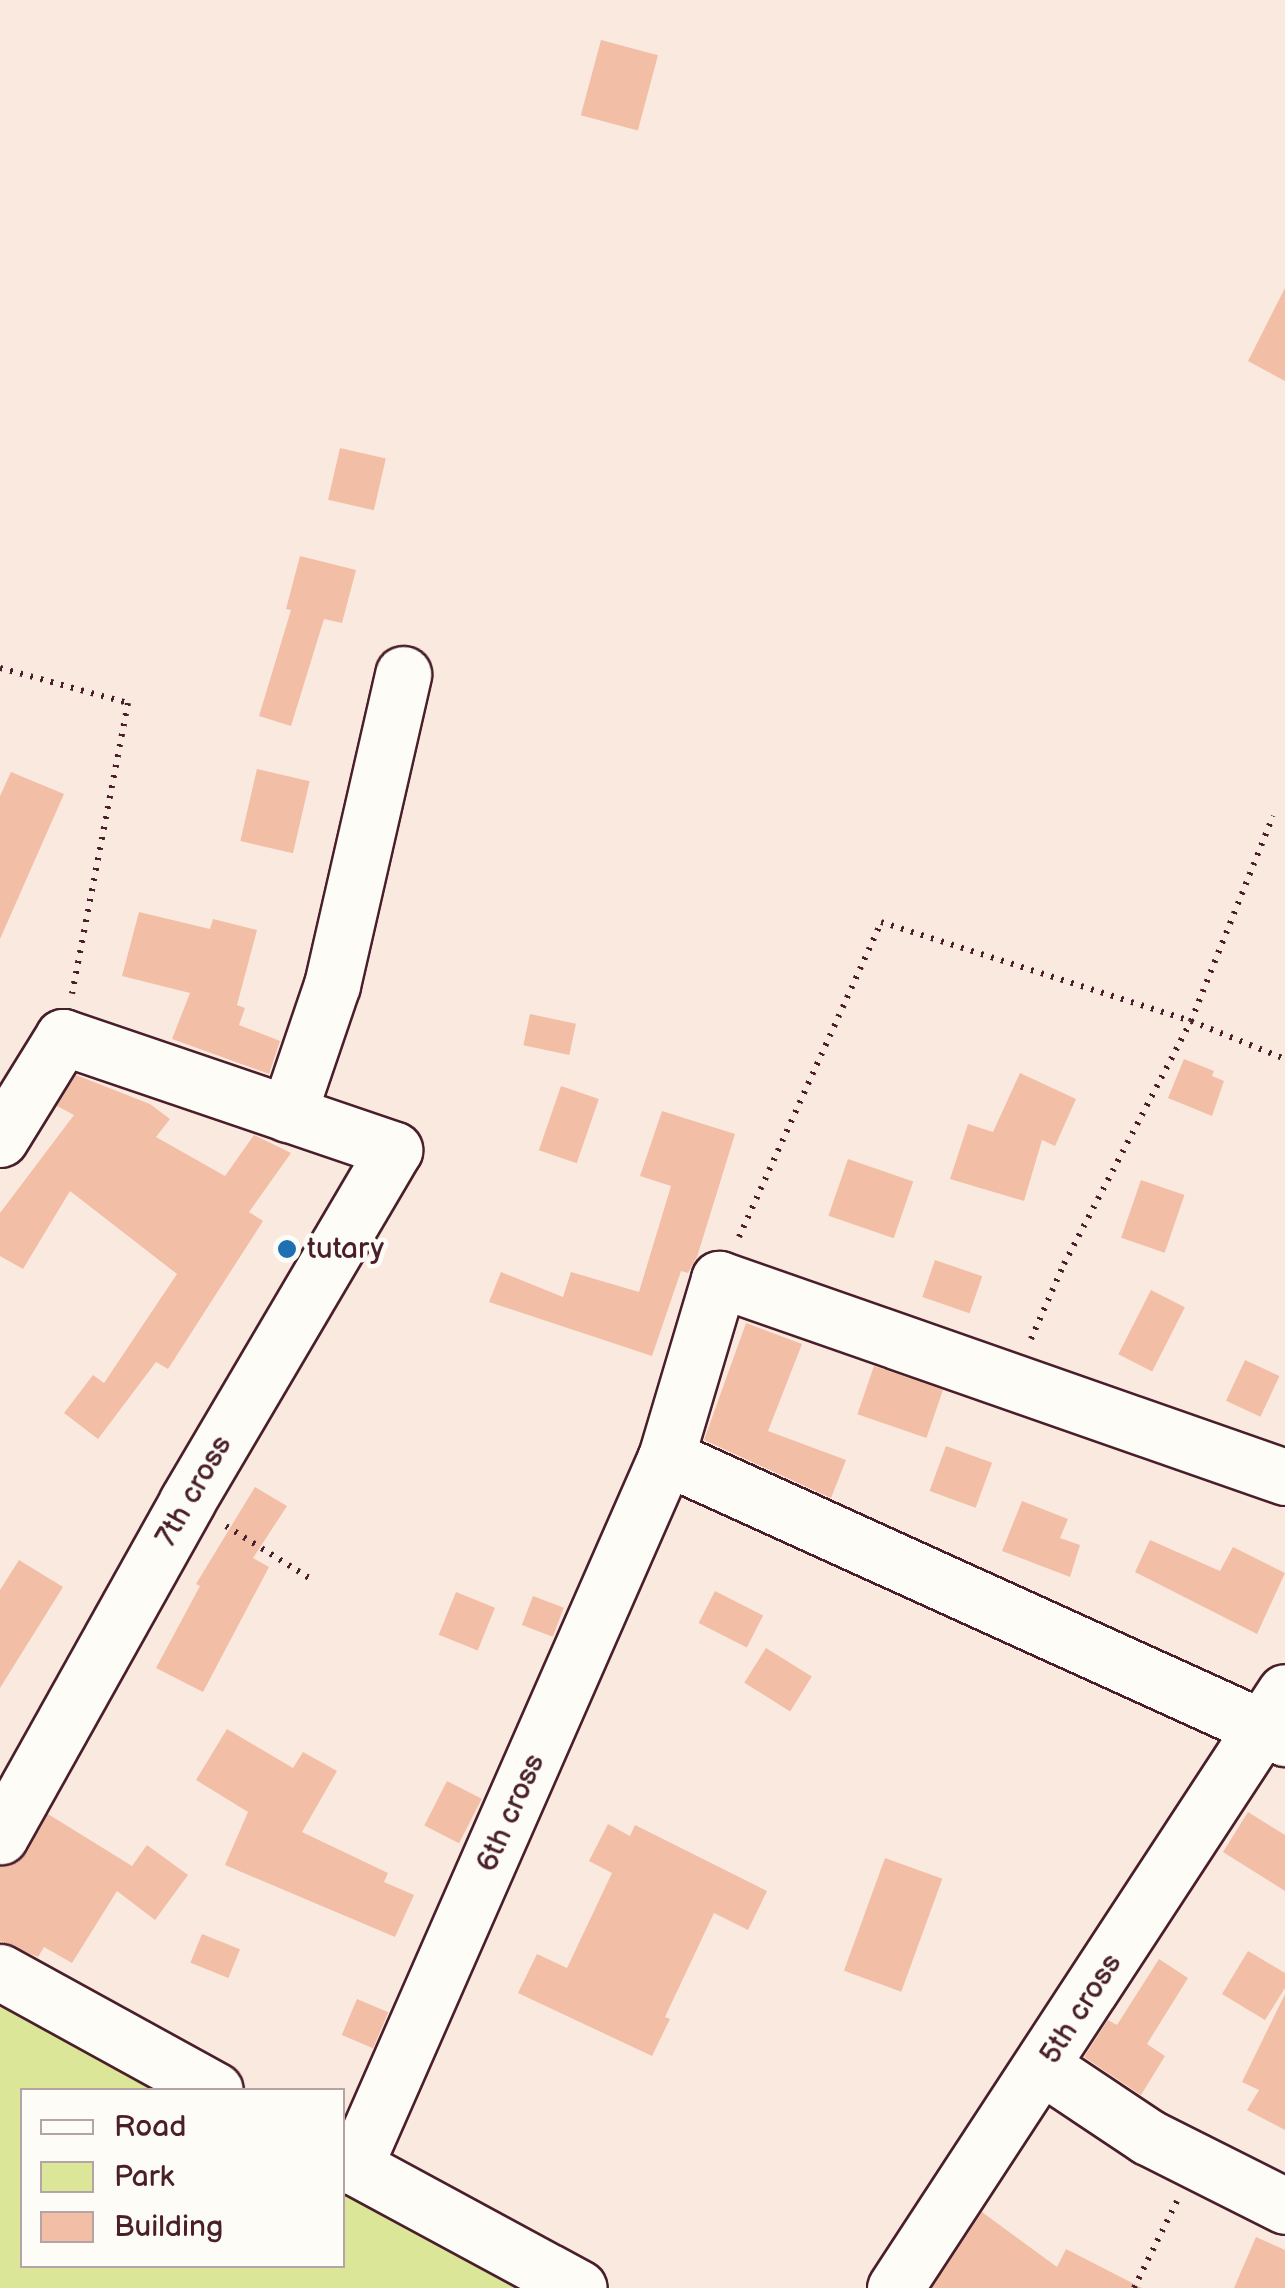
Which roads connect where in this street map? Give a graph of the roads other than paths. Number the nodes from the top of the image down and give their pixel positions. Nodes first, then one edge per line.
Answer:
1 (403, 674) dead end
2 (288, 1114) junction
3 (0, 1140) edge
4 (666, 1458) junction
5 (1285, 1477) edge
6 (1278, 1719) edge
7 (0, 1836) edge
8 (0, 1972) edge
9 (1043, 2067) junction
10 (211, 2088) edge
11 (348, 2163) edge
12 (1285, 2206) edge
13 (579, 2288) edge
14 (895, 2288) edge

1 - 2 street
2 - 3 street
2 - 7 street, 7th cross
4 - 5 street, 6th cross
4 - 6 street
4 - 11 street, 6th cross
6 - 9 street, 5th cross
8 - 10 street
9 - 12 street
9 - 14 street, 5th cross
11 - 13 street

